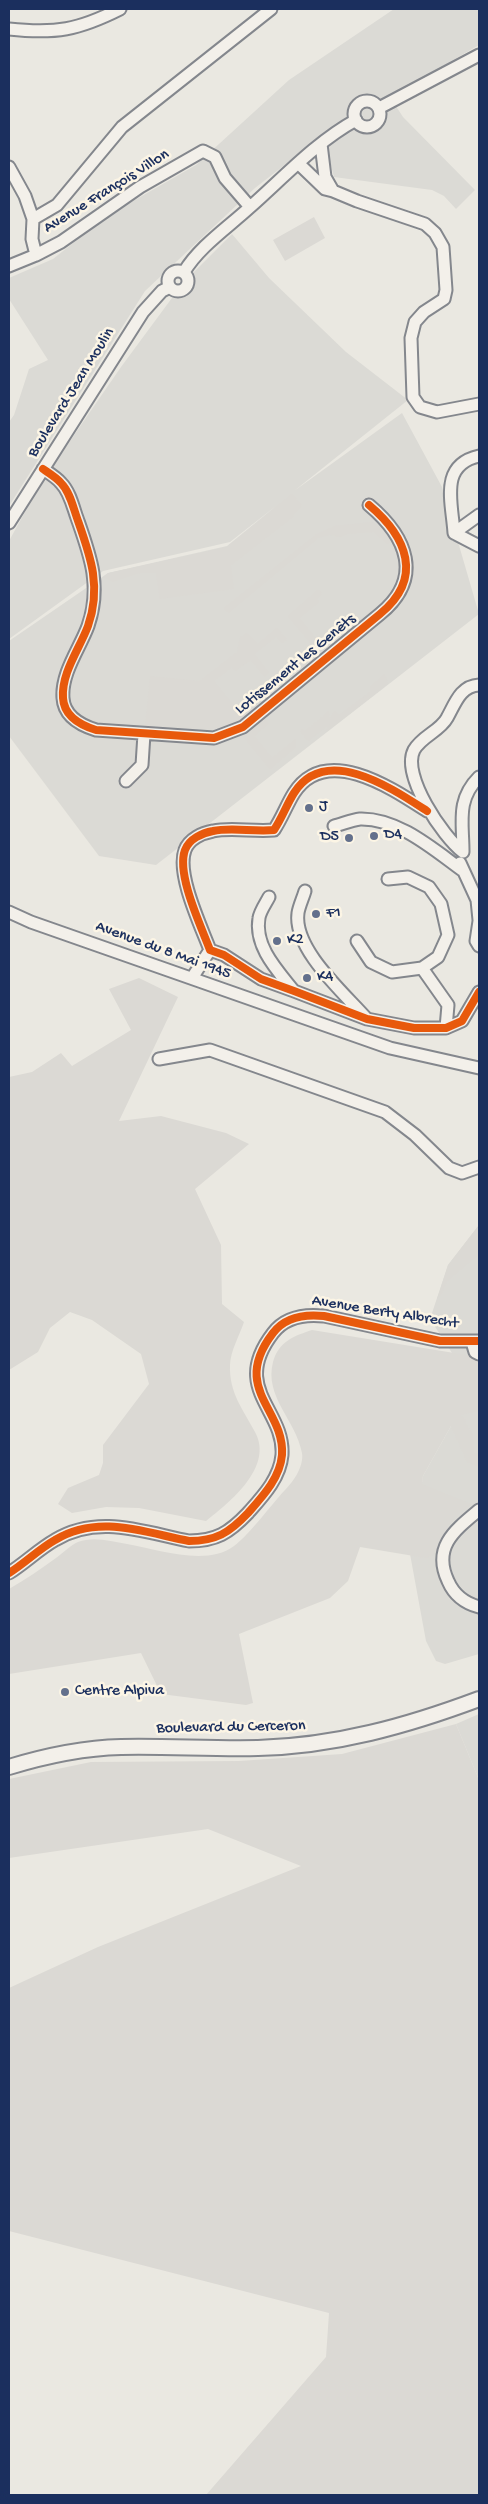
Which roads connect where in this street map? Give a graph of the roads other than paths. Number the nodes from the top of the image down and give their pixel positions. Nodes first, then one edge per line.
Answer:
1 (120, 9) edge
2 (271, 9) edge
3 (9, 29) edge
4 (479, 55) edge
5 (379, 108) junction
6 (356, 120) junction
7 (321, 144) junction
8 (299, 164) junction
9 (9, 167) edge
10 (324, 170) junction
11 (314, 179) junction
12 (334, 191) junction
13 (250, 207) junction
14 (33, 218) junction
15 (36, 254) junction
16 (9, 266) edge
17 (479, 404) edge
18 (479, 456) edge
19 (43, 469) junction
20 (369, 505) dead end
21 (479, 515) edge
22 (9, 523) edge
23 (454, 533) junction
24 (479, 546) edge
25 (479, 685) edge
26 (144, 734) junction
27 (479, 777) edge
28 (126, 781) dead end
29 (428, 811) junction
30 (334, 826) dead end
31 (453, 845) junction
32 (462, 870) junction
33 (388, 879) dead end
34 (305, 891) dead end
35 (269, 896) dead end
36 (9, 912) edge
37 (479, 920) edge
38 (357, 941) dead end
39 (479, 946) edge
40 (210, 950) junction
41 (422, 968) junction
42 (192, 978) junction
43 (294, 991) junction
44 (479, 992) edge
45 (368, 1019) junction
46 (446, 1028) junction
47 (159, 1059) dead end
48 (479, 1068) edge
49 (479, 1167) edge
50 (475, 1342) edge
51 (479, 1354) edge
52 (479, 1510) edge
53 (9, 1573) edge
54 (479, 1607) edge
55 (479, 1699) edge
56 (9, 1767) edge

1 - 3 street
2 - 14 street, Avenue François Villon
4 - 5 street
5 - 6 street
5 - 6 street
6 - 7 street
7 - 8 street
7 - 10 street
8 - 11 street
8 - 13 street
9 - 14 street
10 - 11 street
10 - 12 street
11 - 12 street
12 - 17 street
13 - 15 street, Avenue François Villon
13 - 19 street, Boulevard Jean Moulin
14 - 15 street, Avenue François Villon
15 - 16 street
18 - 23 street
19 - 22 street, Boulevard Jean Moulin
19 - 26 street, Lotissement les Genêts
20 - 26 street, Lotissement les Genêts
21 - 23 street
23 - 24 street
25 - 29 street
26 - 28 street
27 - 31 street
29 - 31 street
29 - 40 street
30 - 32 street
31 - 32 street
32 - 37 street
33 - 41 street
34 - 45 street
35 - 43 street
36 - 42 street, Avenue du 8 Mai 1945
37 - 39 street
38 - 41 street
40 - 42 street
40 - 43 street
41 - 46 street
42 - 48 street, Avenue du 8 Mai 1945
43 - 45 street
44 - 46 street
45 - 46 street
47 - 49 street
50 - 51 street
50 - 53 street, Avenue Berty Albrecht
52 - 54 street
55 - 56 main road, Boulevard du Cerceron

